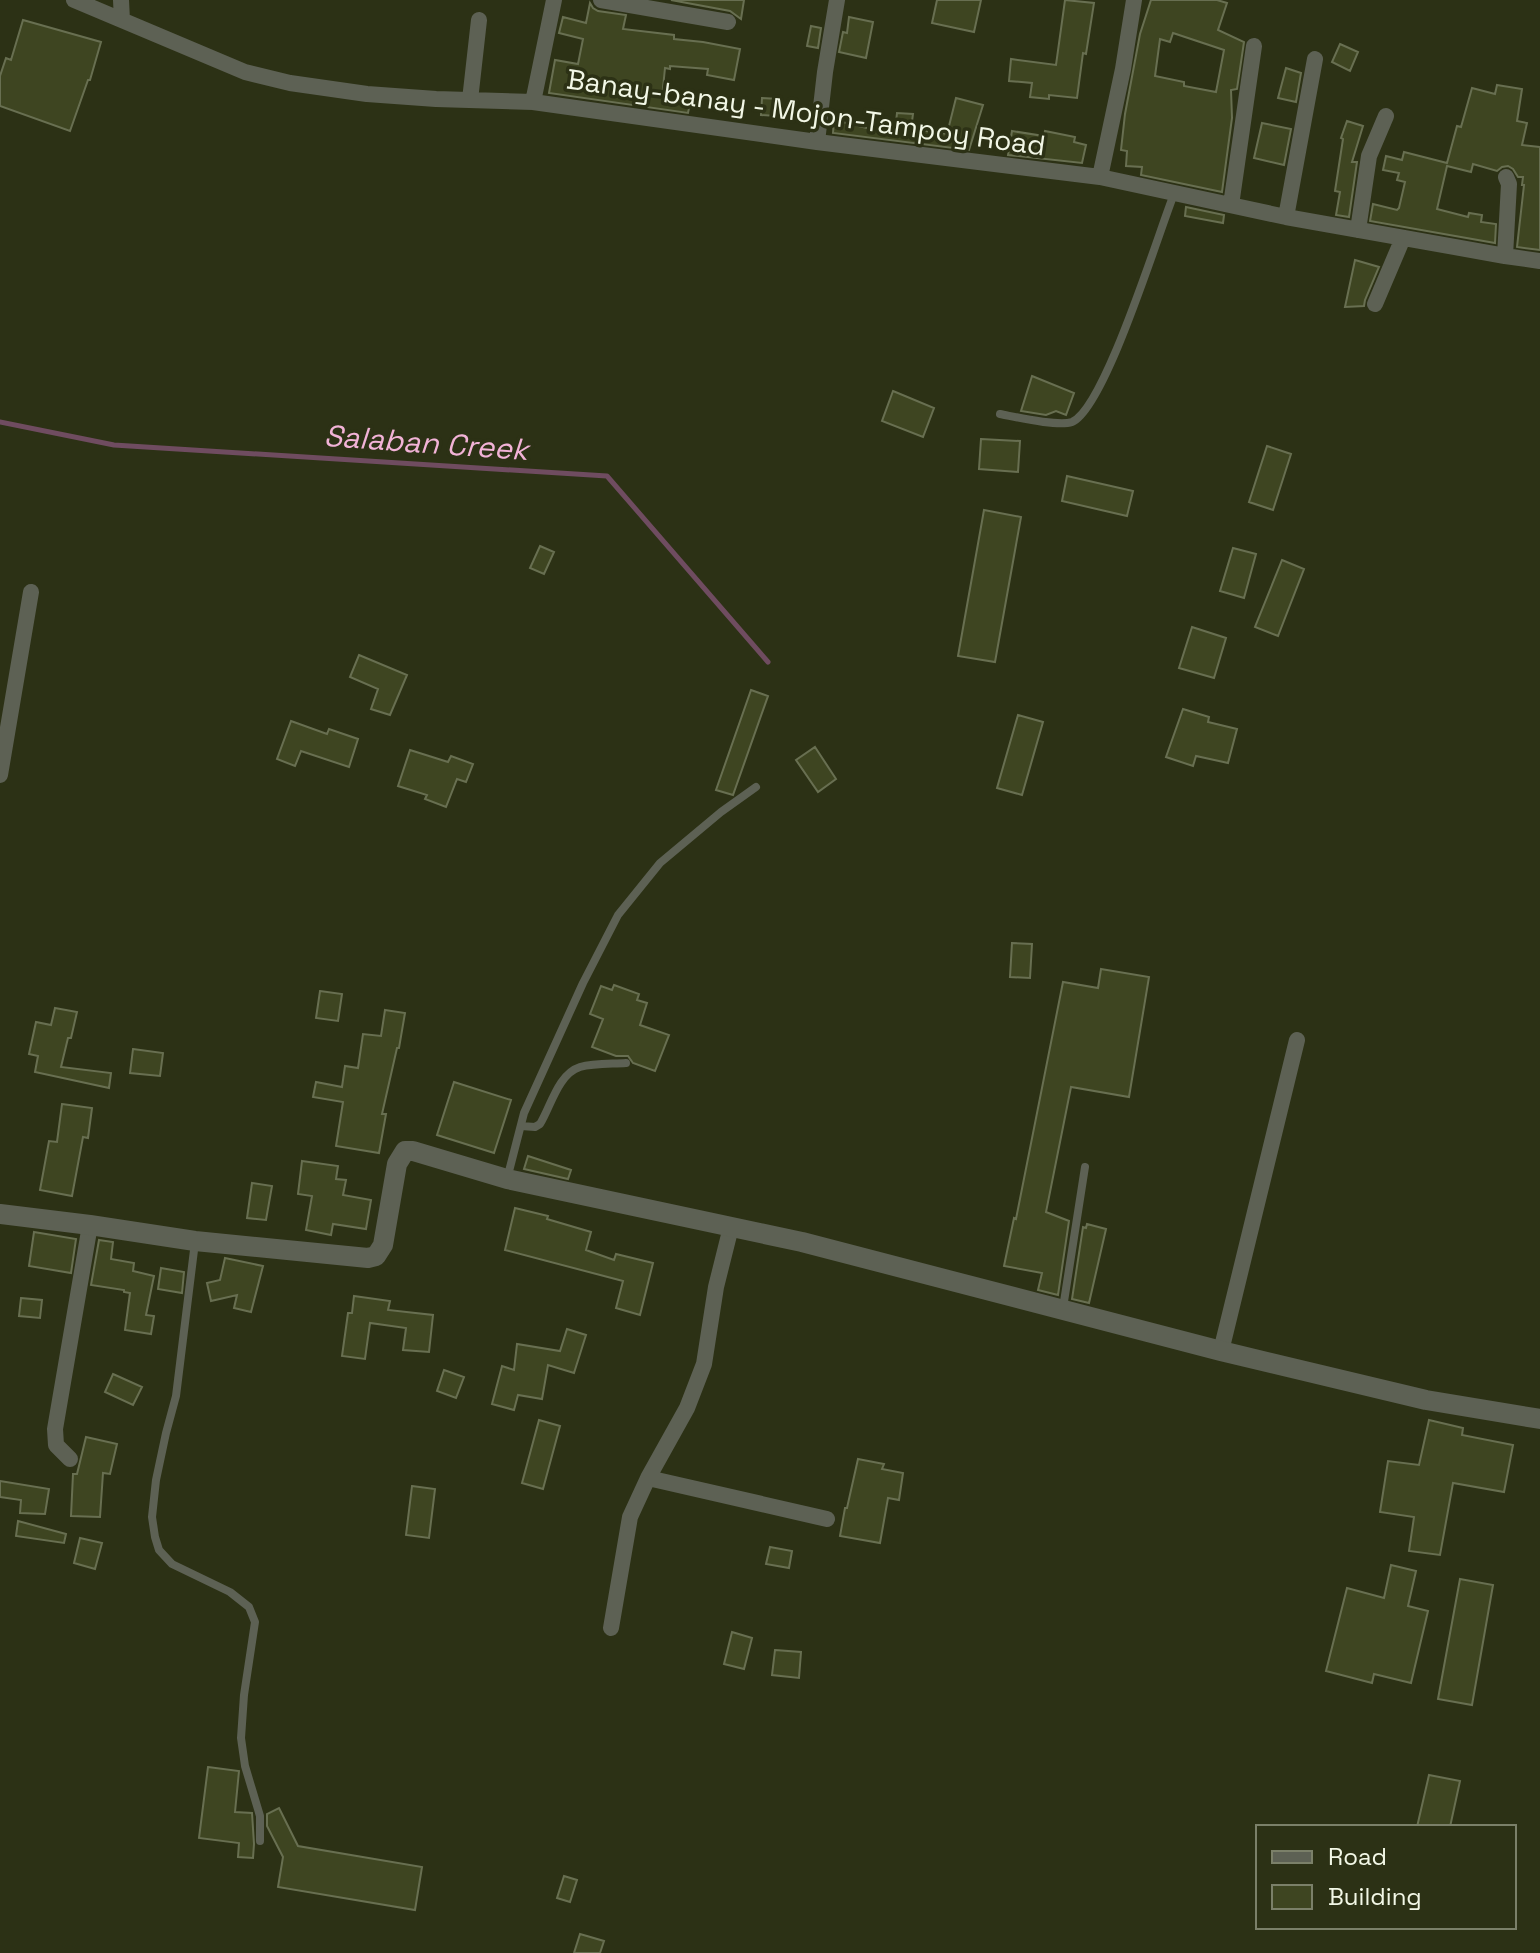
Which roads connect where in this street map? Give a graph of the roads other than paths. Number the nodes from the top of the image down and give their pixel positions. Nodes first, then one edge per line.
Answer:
1 (74, 0) edge
2 (121, 0) edge
3 (554, 0) edge
4 (601, 0) edge
5 (837, 0) edge
6 (1134, 0) edge
7 (122, 20) junction
8 (479, 20) dead end
9 (728, 22) dead end
10 (1254, 46) dead end
11 (1315, 59) dead end
12 (470, 100) junction
13 (533, 102) junction
14 (1386, 116) dead end
15 (817, 142) junction
16 (1100, 177) junction
17 (1506, 177) dead end
18 (1174, 193) junction
19 (1231, 205) junction
20 (1286, 217) junction
21 (1358, 230) junction
22 (1403, 238) junction
23 (1505, 256) junction
24 (1540, 261) edge
25 (1375, 304) dead end
26 (1000, 414) dead end
27 (31, 592) dead end
28 (0, 775) edge
29 (756, 787) dead end
30 (1297, 1040) dead end
31 (626, 1063) dead end
32 (521, 1126) junction
33 (1085, 1167) dead end
34 (507, 1179) junction
35 (0, 1214) edge
36 (90, 1225) junction
37 (731, 1227) junction
38 (195, 1241) junction
39 (1062, 1310) junction
40 (1221, 1351) junction
41 (1540, 1419) edge
42 (70, 1459) dead end
43 (648, 1478) junction
44 (827, 1519) dead end
45 (611, 1628) dead end
46 (260, 1841) dead end

1 - 7 street, Banay-banay - Mojon-Tampoy Road
2 - 7 street
3 - 13 street
4 - 9 street
5 - 15 street
6 - 16 street
7 - 12 street, Banay-banay - Mojon-Tampoy Road
8 - 12 street
10 - 19 street
11 - 20 street
12 - 13 street, Banay-banay - Mojon-Tampoy Road
13 - 15 street, Banay-banay - Mojon-Tampoy Road
14 - 21 street
15 - 16 street, Banay-banay - Mojon-Tampoy Road
16 - 18 street, Banay-banay - Mojon-Tampoy Road
17 - 23 street
18 - 19 street, Banay-banay - Mojon-Tampoy Road
18 - 26 lane
19 - 20 street, Banay-banay - Mojon-Tampoy Road
20 - 21 street, Banay-banay - Mojon-Tampoy Road
21 - 22 street, Banay-banay - Mojon-Tampoy Road
22 - 23 street, Banay-banay - Mojon-Tampoy Road
22 - 25 street
23 - 24 street, Banay-banay - Mojon-Tampoy Road
27 - 28 street
29 - 32 lane
30 - 40 street
31 - 32 lane
32 - 34 lane
33 - 39 lane
34 - 37 street
34 - 38 street
35 - 36 street
36 - 38 street
36 - 42 street
37 - 39 street
37 - 43 street
38 - 46 lane
39 - 40 street
40 - 41 street
43 - 44 street
43 - 45 street

